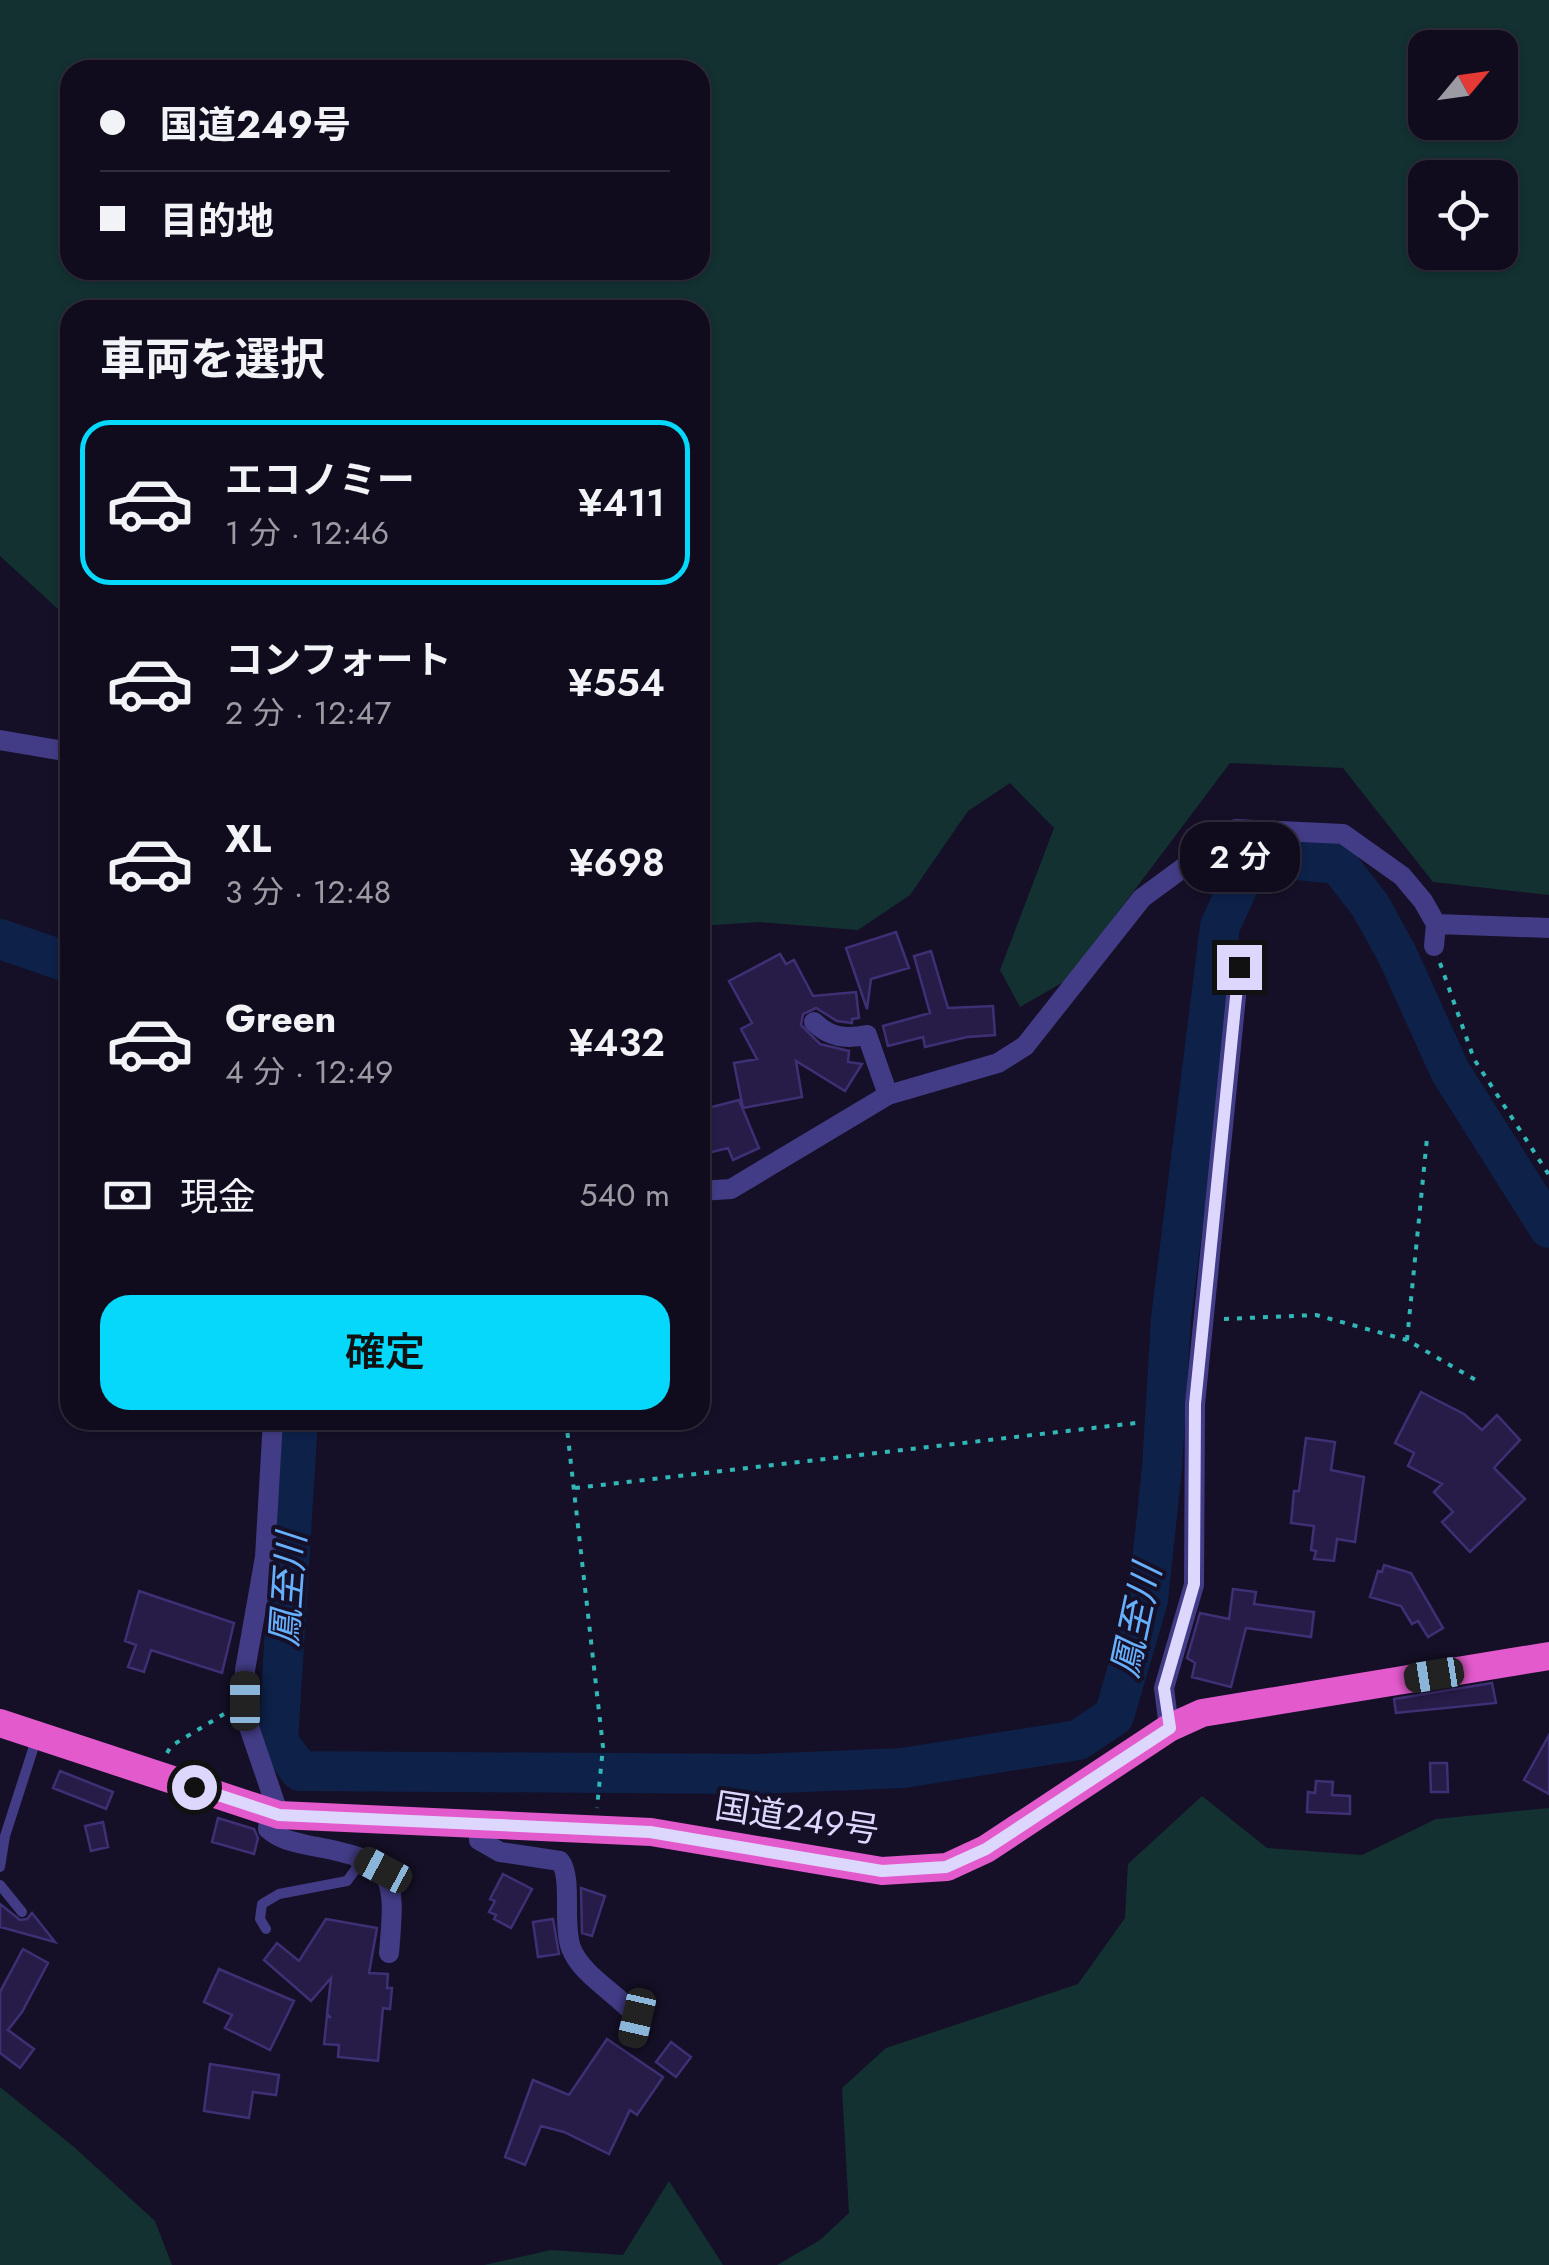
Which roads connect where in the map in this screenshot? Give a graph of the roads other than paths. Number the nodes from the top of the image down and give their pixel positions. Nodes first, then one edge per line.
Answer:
1 (0, 740) edge
2 (60, 750) edge
3 (1549, 928) edge
4 (1239, 967) dead end
5 (814, 1022) dead end
6 (888, 1095) junction
7 (710, 1190) edge
8 (272, 1430) edge
9 (1549, 1656) edge
10 (0, 1723) edge
11 (1170, 1728) junction
12 (38, 1736) junction
13 (275, 1814) junction
14 (480, 1823) junction
15 (346, 1852) junction
16 (0, 1868) edge
17 (0, 1885) edge
18 (22, 1912) dead end
19 (266, 1928) dead end
20 (388, 1953) dead end
21 (633, 2037) dead end

1 - 2 street
3 - 6 street
4 - 11 street
5 - 6 street
6 - 7 street
8 - 13 street
9 - 11 highway, 国道249号
10 - 12 highway, 国道249号
11 - 14 highway, 国道249号
12 - 13 highway, 国道249号
12 - 16 lane
13 - 14 highway, 国道249号
13 - 15 street
14 - 21 street
15 - 19 lane
15 - 20 street
17 - 18 lane

